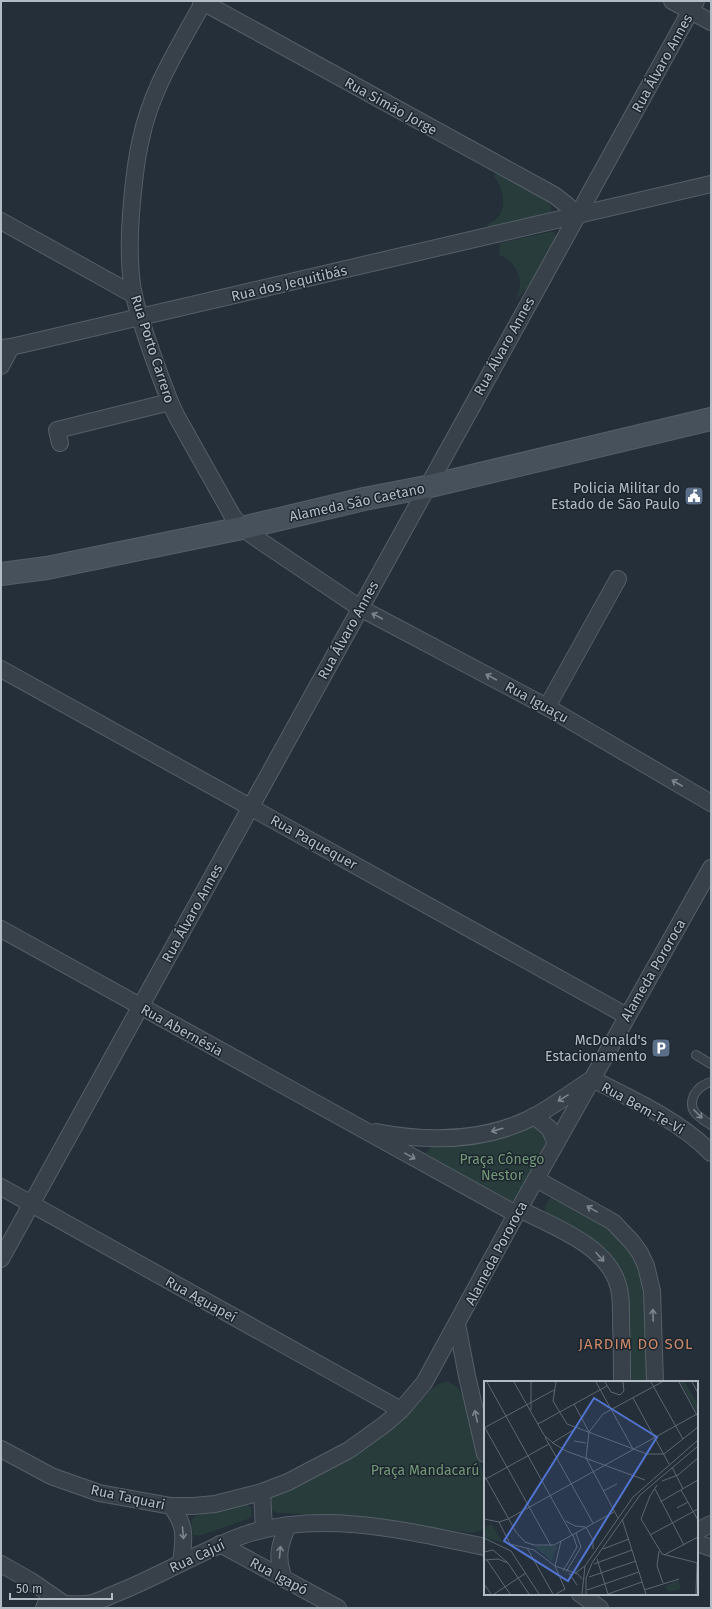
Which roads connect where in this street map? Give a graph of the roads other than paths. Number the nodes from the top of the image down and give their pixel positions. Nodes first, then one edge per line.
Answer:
1 (203, 1) edge
2 (672, 1) edge
3 (693, 6) edge
4 (711, 22) edge
5 (711, 184) edge
6 (577, 216) junction
7 (1, 221) edge
8 (134, 294) junction
9 (141, 316) junction
10 (6, 348) edge
11 (1, 366) edge
12 (170, 402) junction
13 (711, 419) edge
14 (60, 443) dead end
15 (426, 487) junction
16 (242, 528) junction
17 (1, 574) edge
18 (618, 579) dead end
19 (360, 608) junction
20 (1, 669) edge
21 (547, 707) junction
22 (711, 803) edge
23 (250, 807) junction
24 (711, 868) edge
25 (1, 930) edge
26 (140, 1006) junction
27 (627, 1016) junction
28 (696, 1055) dead end
29 (711, 1064) edge
30 (592, 1079) junction
31 (711, 1082) edge
32 (534, 1116) junction
33 (711, 1125) edge
34 (363, 1130) junction
35 (556, 1143) junction
36 (711, 1153) edge
37 (536, 1179) junction
38 (1, 1187) edge
39 (31, 1204) junction
40 (517, 1212) junction
41 (1, 1259) edge
42 (457, 1324) junction
43 (622, 1381) edge
44 (655, 1381) edge
45 (401, 1410) junction
46 (1, 1449) edge
47 (484, 1450) edge
48 (262, 1492) junction
49 (171, 1506) junction
50 (288, 1525) junction
51 (264, 1529) junction
52 (698, 1542) edge
53 (220, 1544) junction
54 (484, 1547) edge
55 (711, 1548) edge
56 (181, 1563) junction
57 (1, 1564) edge
58 (284, 1579) junction
59 (132, 1587) junction
60 (581, 1595) edge
61 (47, 1601) edge
62 (67, 1606) edge
63 (106, 1608) edge
64 (338, 1608) edge
65 (600, 1608) edge

1 - 6 street, Rua Simão Jorge
1 - 8 street, Rua Porto Carrero
2 - 3 street
3 - 4 street
3 - 6 street, Rua Álvaro Annes
5 - 6 street, Rua dos Jequitibás
6 - 9 street, Rua dos Jequitibás
6 - 15 street, Rua Álvaro Annes
7 - 8 street
8 - 9 street, Rua Porto Carrero
9 - 10 street, Rua dos Jequitibás
9 - 12 street, Rua Porto Carrero
10 - 11 street
12 - 14 street
12 - 16 street, Rua Porto Carrero
13 - 15 main road, Alameda São Caetano
15 - 16 main road, Alameda São Caetano
15 - 19 street, Rua Álvaro Annes
16 - 17 main road, Alameda São Caetano
16 - 19 street, Rua Porto Carrero
18 - 21 street
21 -> 19 street, Rua Iguaçu
19 - 23 street, Rua Álvaro Annes
20 - 23 street, Rua Paquequer
22 -> 21 street, Rua Iguaçu
23 - 26 street, Rua Álvaro Annes
23 - 27 street, Rua Paquequer
24 - 27 street, Alameda Pororoca
25 - 26 street, Rua Abernésia
26 - 34 street, Rua Abernésia
26 - 39 street, Rua Álvaro Annes
27 - 30 street, Alameda Pororoca
28 - 29 lane
30 -> 32 street
30 - 35 street, Alameda Pororoca
30 - 36 street, Rua Bem-Te-Vi
31 -> 33 lane
32 -> 34 street
32 - 35 street
34 -> 40 street
35 - 37 street, Alameda Pororoca
37 - 40 street, Alameda Pororoca
44 -> 37 street
38 - 39 street, Rua Aguapeí
39 - 41 street, Rua Álvaro Annes
39 - 45 street, Rua Aguapeí
40 - 42 street, Alameda Pororoca
40 -> 43 street
42 - 45 street
47 -> 42 street
45 - 48 street
46 - 49 street, Rua Taquari
48 - 49 street, Rua Taquari
48 - 51 street
49 -> 56 street
50 - 51 street
50 - 54 street
58 -> 50 street
51 - 53 street, Rua Cajuí
52 - 55 street
53 - 56 street, Rua Cajuí
53 - 58 street, Rua Igapó
56 - 59 street, Rua Cajuí
57 - 61 street
58 - 64 street, Rua Igapó
59 - 62 street, Rua Cajuí
59 - 63 street, Rua Cajuí
60 - 65 street
61 - 62 street

